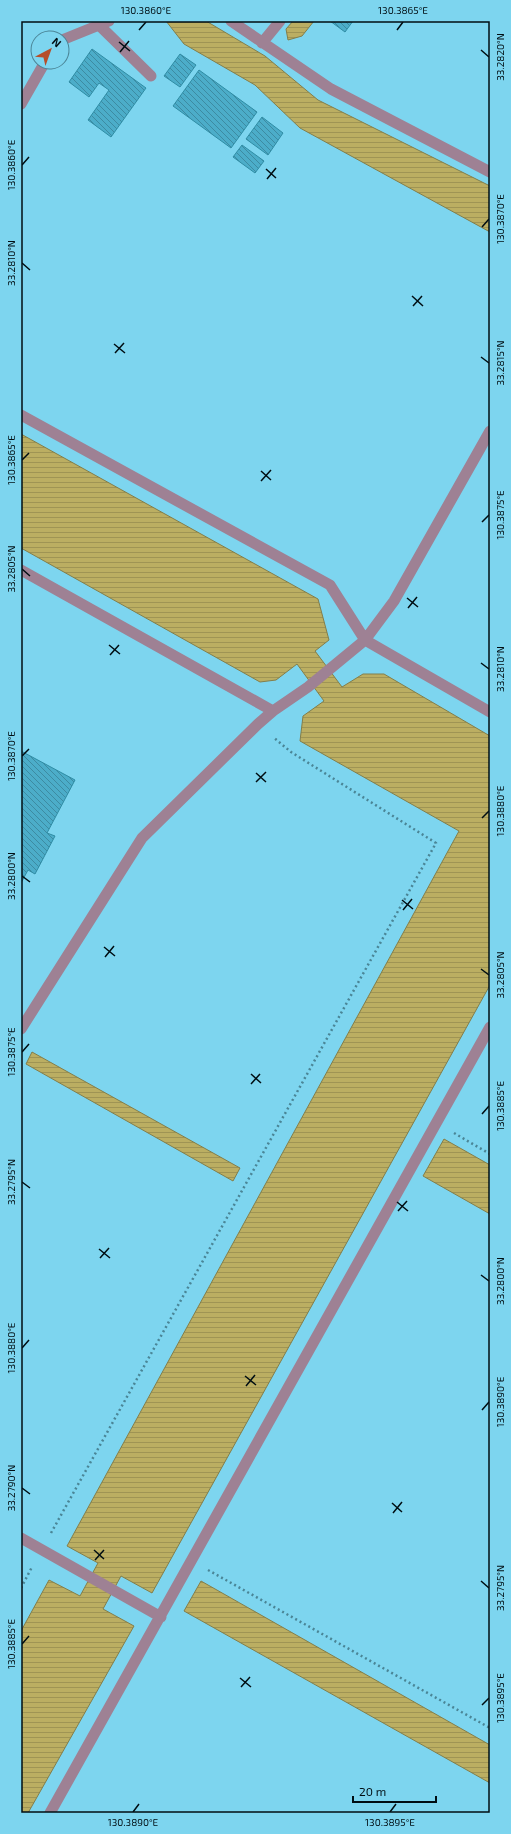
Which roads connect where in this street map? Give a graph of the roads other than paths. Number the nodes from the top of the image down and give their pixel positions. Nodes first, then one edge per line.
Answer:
1 (231, 21) edge
2 (280, 21) edge
3 (104, 23) edge
4 (70, 37) edge
5 (262, 43) junction
6 (40, 70) edge
7 (151, 76) dead end
8 (21, 104) edge
9 (490, 172) edge
10 (21, 415) edge
11 (490, 431) edge
12 (21, 570) edge
13 (365, 640) junction
14 (273, 711) junction
15 (490, 712) edge
16 (490, 1027) edge
17 (21, 1029) edge
18 (21, 1538) edge
19 (161, 1617) junction
20 (50, 1813) edge

1 - 5 street
2 - 5 street
3 - 4 street
3 - 7 street
5 - 9 street
6 - 8 street
10 - 13 street
11 - 13 street
12 - 14 street
13 - 14 street
13 - 15 street
14 - 17 street
16 - 19 street
18 - 19 street
19 - 20 street

